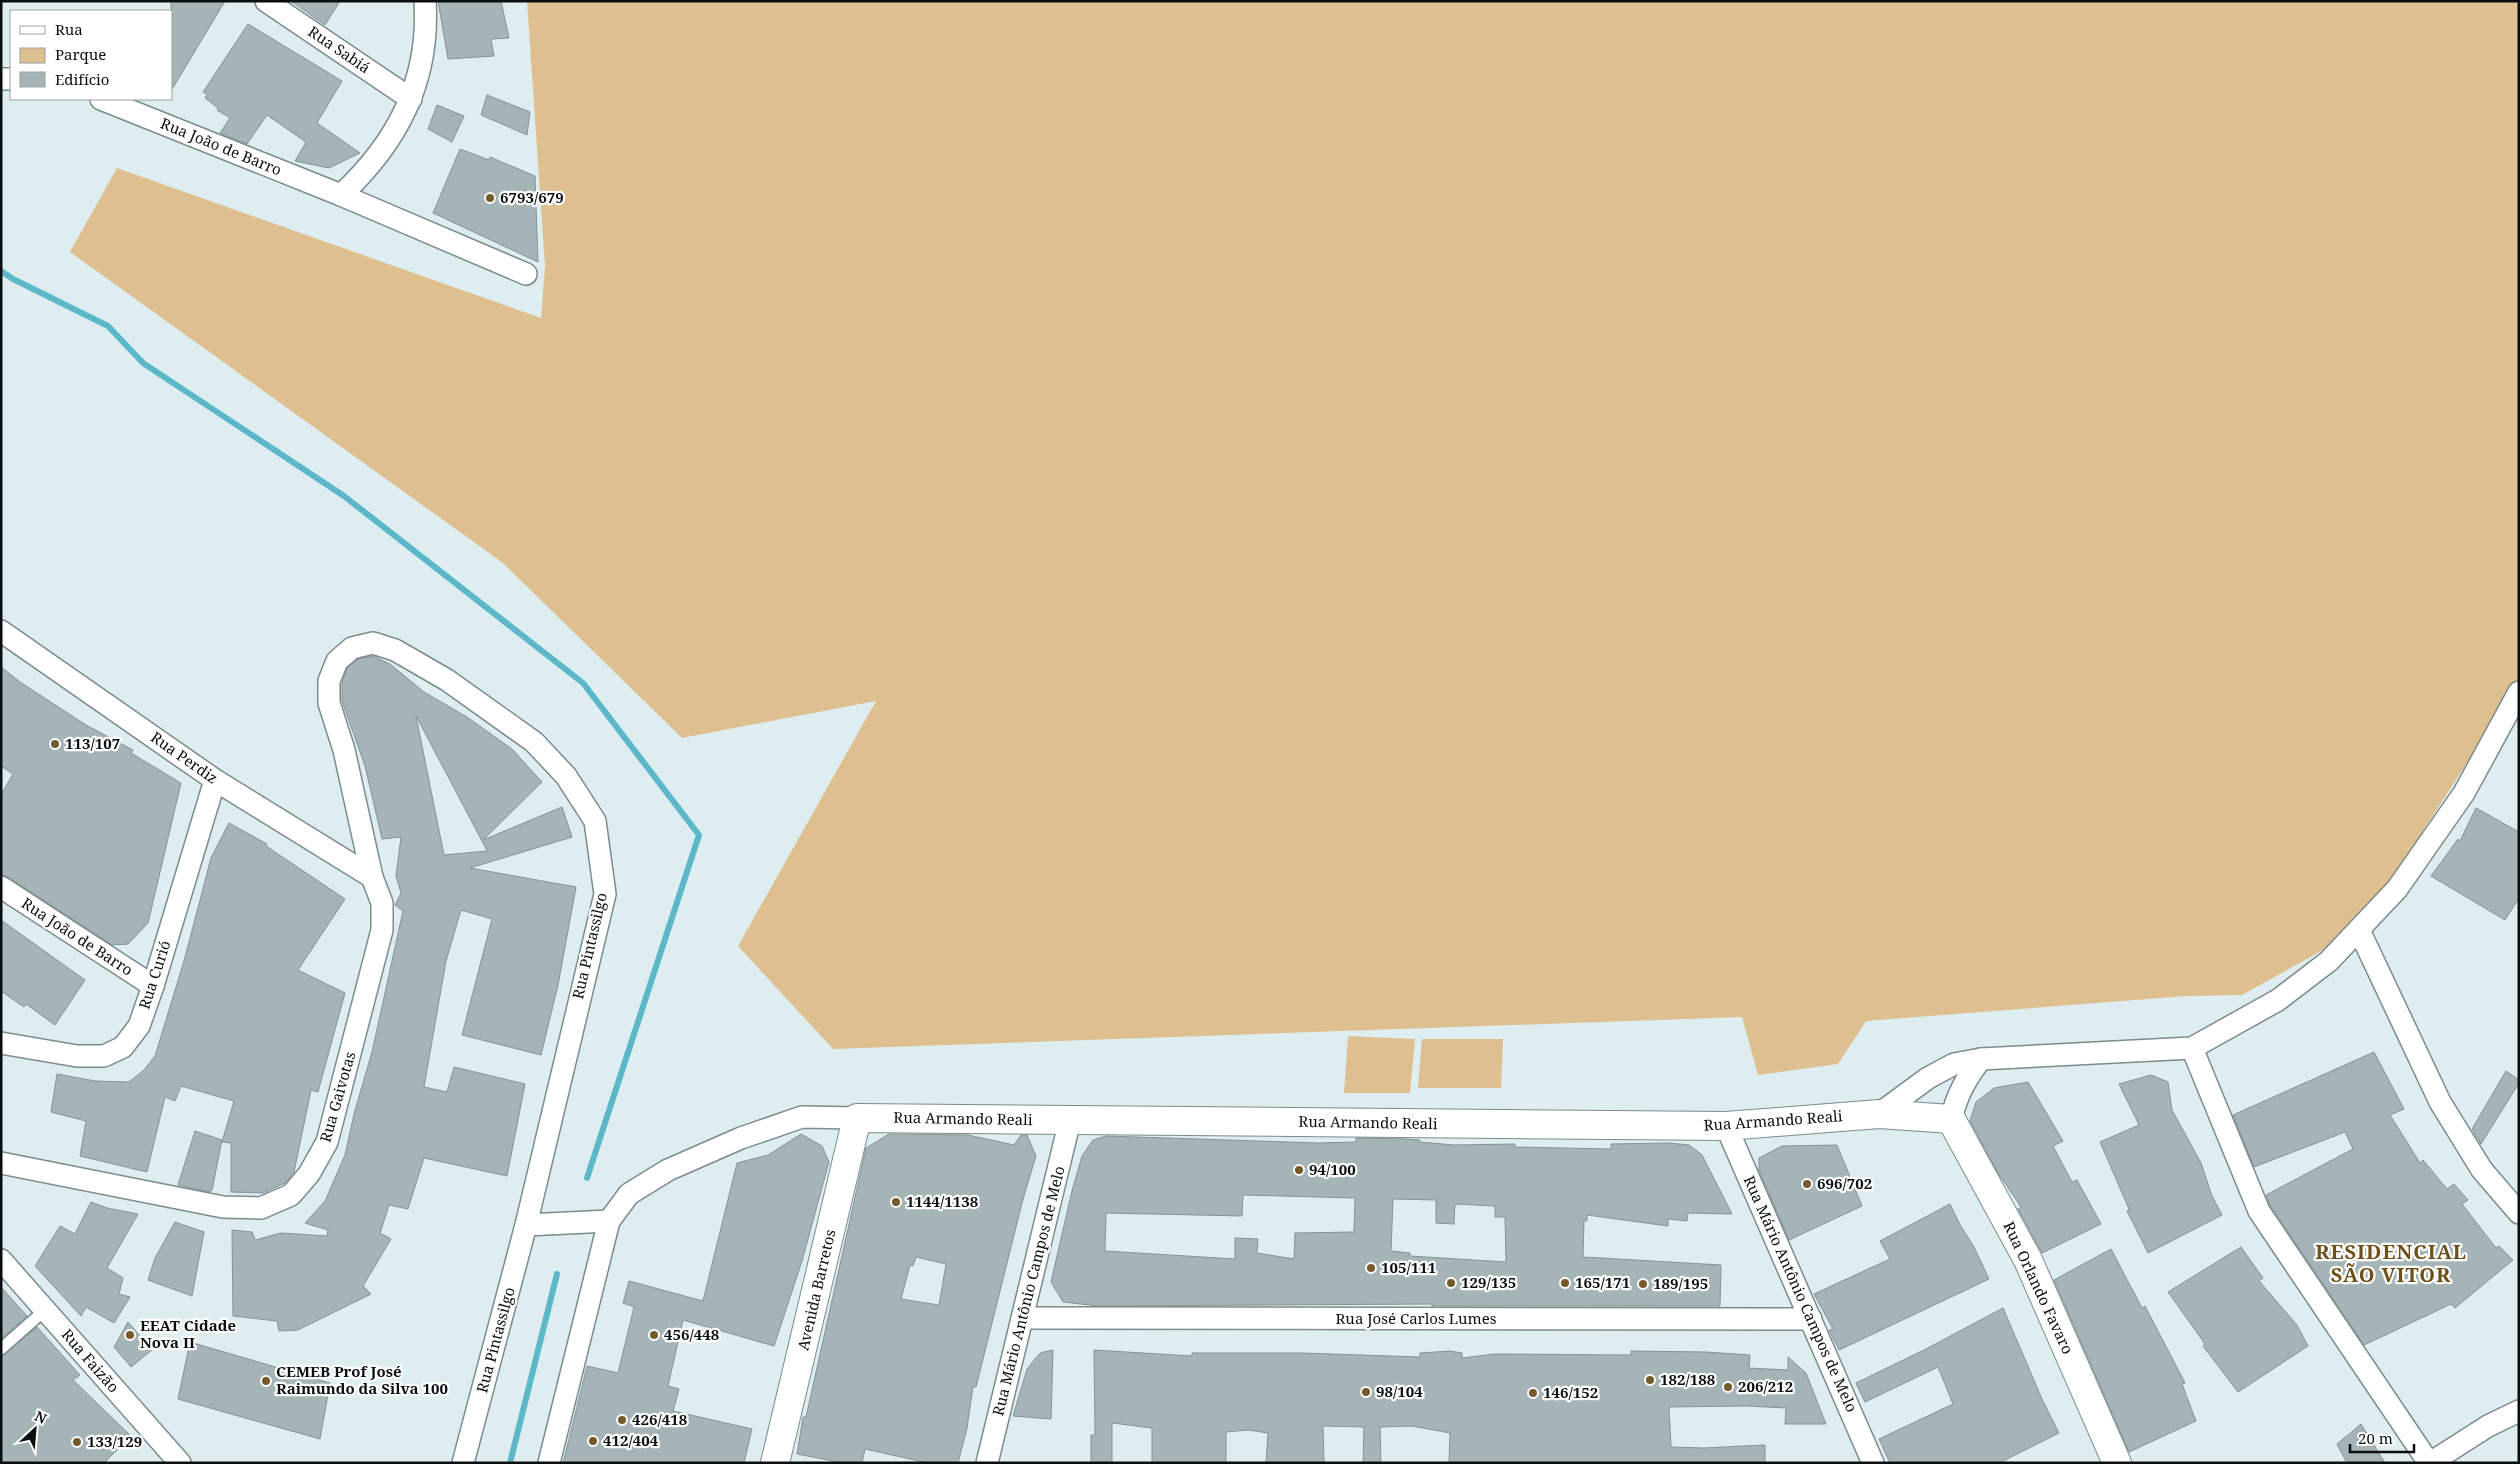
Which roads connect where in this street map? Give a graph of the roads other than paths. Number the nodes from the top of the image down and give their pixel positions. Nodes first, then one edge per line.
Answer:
1 (266, 1) edge
2 (425, 1) edge
3 (412, 99) junction
4 (103, 100) edge
5 (341, 196) junction
6 (526, 274) dead end
7 (1, 631) edge
8 (2519, 692) edge
9 (215, 780) junction
10 (372, 876) junction
11 (1, 887) edge
12 (2359, 930) junction
13 (153, 986) junction
14 (1, 1043) edge
15 (2192, 1048) junction
16 (1981, 1059) junction
17 (1879, 1114) junction
18 (857, 1118) junction
19 (1951, 1119) junction
20 (1070, 1120) junction
21 (1726, 1126) junction
22 (1, 1163) edge
23 (2519, 1213) edge
24 (609, 1221) junction
25 (526, 1226) junction
26 (1, 1260) edge
27 (45, 1310) junction
28 (1022, 1318) junction
29 (1811, 1319) junction
30 (1, 1349) edge
31 (2519, 1411) edge
32 (180, 1463) edge
33 (463, 1463) edge
34 (550, 1463) edge
35 (775, 1463) edge
36 (987, 1463) edge
37 (1874, 1463) edge
38 (2117, 1463) edge
39 (2430, 1463) edge

1 - 3 street, Rua Sabiá
2 - 3 street
3 - 5 street
4 - 5 street, Rua João de Barro
5 - 6 street, Rua João de Barro
7 - 9 street, Rua Perdiz
8 - 12 street
9 - 10 street, Rua Perdiz
9 - 13 street, Rua Curió
10 - 22 street, Rua Gaivotas
10 - 25 street, Rua Pintassilgo
11 - 13 street, Rua João de Barro
12 - 15 street
12 - 23 street
13 - 14 street, Rua Curió
15 - 16 street
15 - 39 street
16 - 17 street
16 - 19 street
17 - 19 street, Rua Armando Reali
17 - 21 street, Rua Armando Reali
18 - 20 street, Rua Armando Reali
18 - 24 street
18 - 35 street, Avenida Barretos
19 - 38 street, Rua Orlando Favaro
20 - 21 street, Rua Armando Reali
20 - 28 street, Rua Mário Antônio Campos de Melo
21 - 29 street, Rua Mário Antônio Campos de Melo
24 - 25 street
24 - 34 street
25 - 33 street, Rua Pintassilgo
26 - 27 street, Rua Faizão
27 - 30 lane
27 - 32 street, Rua Faizão
28 - 29 street, Rua José Carlos Lumes
28 - 36 street, Rua Mário Antônio Campos de Melo
29 - 37 street, Rua Mário Antônio Campos de Melo
31 - 39 street

